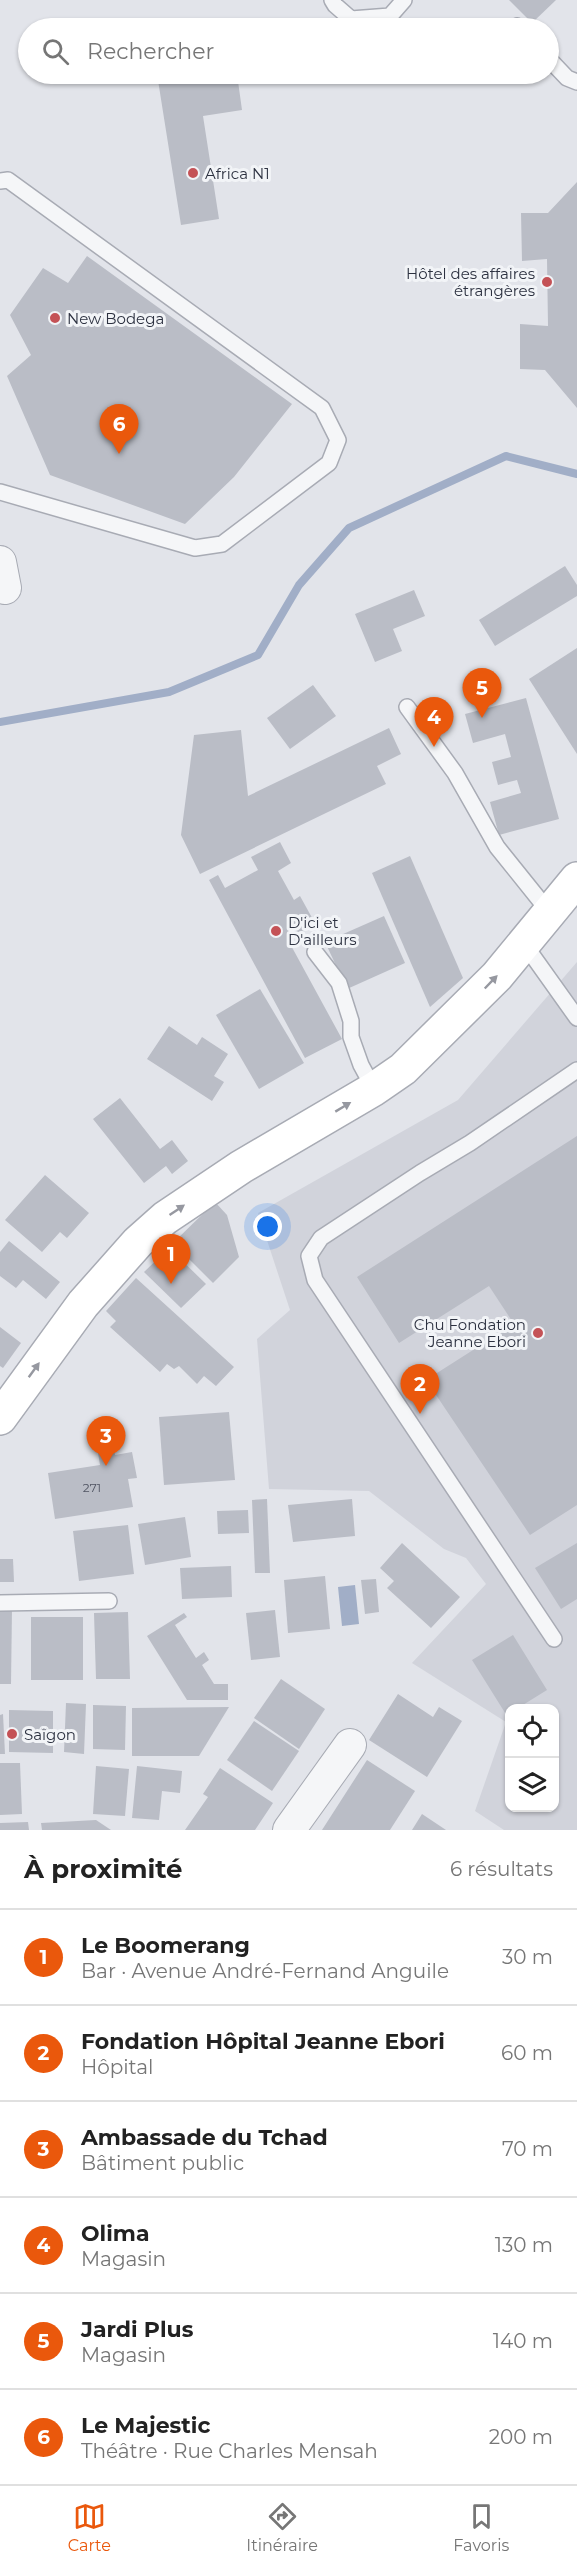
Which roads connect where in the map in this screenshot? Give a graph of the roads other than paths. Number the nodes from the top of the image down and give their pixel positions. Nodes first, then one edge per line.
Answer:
1 (332, 0) edge
2 (404, 0) edge
3 (350, 18) edge
4 (364, 18) edge
5 (559, 69) edge
6 (577, 82) edge
7 (0, 181) edge
8 (0, 492) edge
9 (407, 707) dead end
10 (577, 879) edge
11 (549, 913) junction
12 (525, 945) junction
13 (315, 952) dead end
14 (577, 1018) edge
15 (577, 1070) edge
16 (374, 1089) junction
17 (0, 1418) edge
18 (109, 1601) dead end
19 (0, 1603) edge
20 (554, 1639) dead end
21 (350, 1744) dead end
22 (288, 1830) edge

1 - 3 lane
2 - 4 lane
5 - 6 lane
7 - 8 lane
9 - 11 lane
10 - 11 main road
11 - 12 main road
12 - 14 lane
16 -> 12 main road
13 - 16 lane
15 - 20 lane
17 -> 16 main road
18 - 19 lane
21 - 22 street

